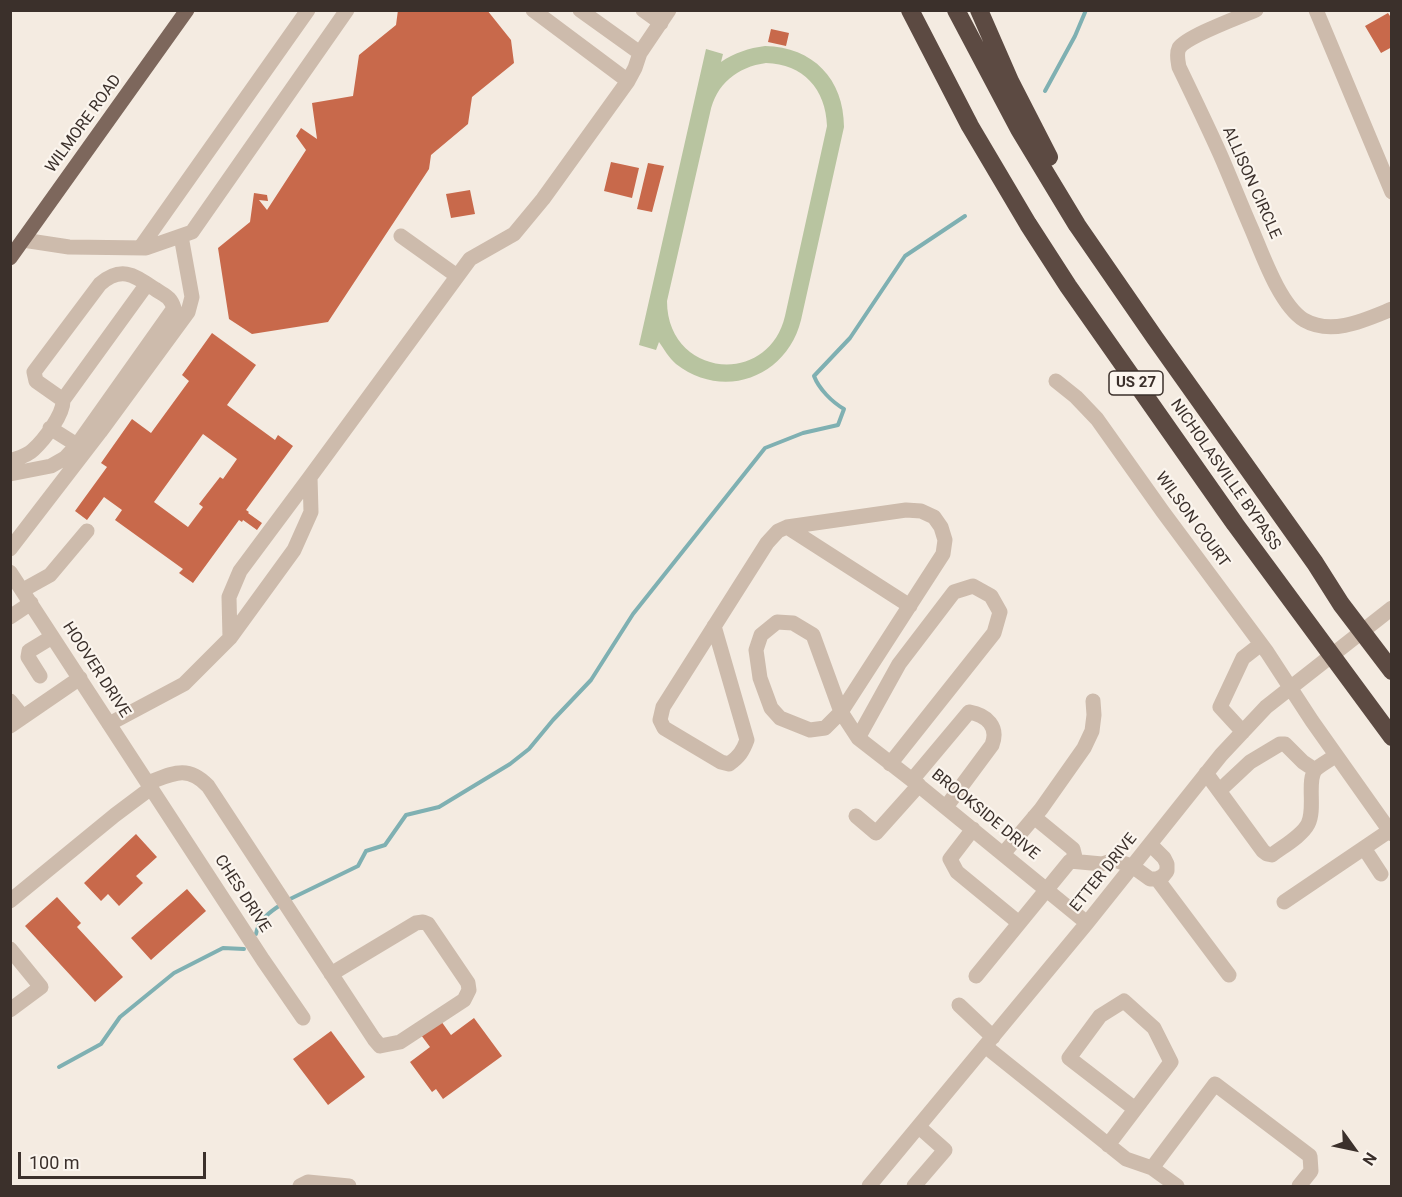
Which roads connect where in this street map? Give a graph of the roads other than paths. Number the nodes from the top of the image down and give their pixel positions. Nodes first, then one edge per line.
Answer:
1 (187, 10) edge
2 (308, 10) edge
3 (348, 10) edge
4 (533, 10) edge
5 (580, 10) edge
6 (643, 10) edge
7 (910, 10) edge
8 (956, 10) edge
9 (979, 10) edge
10 (1256, 10) edge
11 (1316, 10) edge
12 (665, 17) edge
13 (640, 53) junction
14 (628, 81) junction
15 (1392, 192) edge
16 (181, 236) junction
17 (401, 236) dead end
18 (23, 240) junction
19 (140, 248) junction
20 (10, 258) edge
21 (1108, 270) junction
22 (457, 276) junction
23 (141, 280) junction
24 (1392, 309) edge
25 (1056, 381) dead end
26 (63, 400) junction
27 (50, 428) junction
28 (77, 444) junction
29 (10, 461) edge
30 (10, 474) edge
31 (310, 477) junction
32 (787, 527) junction
33 (87, 531) dead end
34 (10, 549) edge
35 (10, 572) edge
36 (27, 597) junction
37 (910, 606) junction
38 (1392, 608) edge
39 (10, 616) edge
40 (714, 626) junction
41 (1362, 632) junction
42 (52, 637) junction
43 (230, 638) junction
44 (1261, 644) junction
45 (1332, 654) junction
46 (1392, 671) edge
47 (40, 676) dead end
48 (80, 678) junction
49 (1290, 689) junction
50 (10, 701) edge
51 (1093, 701) dead end
52 (841, 712) junction
53 (17, 721) edge
54 (109, 724) junction
55 (1243, 732) junction
56 (1392, 737) edge
57 (858, 738) junction
58 (1336, 755) junction
59 (890, 764) junction
60 (1315, 770) junction
61 (1206, 773) junction
62 (915, 783) junction
63 (150, 786) junction
64 (1219, 791) junction
65 (946, 807) junction
66 (856, 816) dead end
67 (1034, 817) junction
68 (973, 829) junction
69 (1390, 832) edge
70 (1150, 844) junction
71 (1364, 848) junction
72 (1003, 854) junction
73 (1076, 861) junction
74 (1132, 866) junction
75 (1381, 873) dead end
76 (1157, 879) junction
77 (1047, 889) junction
78 (10, 901) edge
79 (1284, 902) dead end
80 (1019, 923) junction
81 (1087, 923) junction
82 (10, 949) edge
83 (331, 974) junction
84 (1230, 975) dead end
85 (975, 976) dead end
86 (959, 1005) dead end
87 (10, 1010) edge
88 (303, 1018) dead end
89 (989, 1041) junction
90 (1136, 1109) junction
91 (919, 1126) junction
92 (1108, 1145) junction
93 (1152, 1168) junction
94 (300, 1186) edge
95 (349, 1186) edge
96 (869, 1186) edge
97 (914, 1186) edge
98 (1177, 1186) edge
99 (1299, 1186) edge

1 - 18 main road, WILMORE ROAD
2 - 19 street
3 - 16 street
4 - 14 street
5 - 13 street
6 - 12 street
7 - 45 highway, NICHOLASVILLE BYPASS / US 27
8 - 21 highway, NICHOLASVILLE BYPASS / US 27
9 - 21 highway
10 - 24 street, ALLISON CIRCLE
11 - 15 street
12 - 13 street
13 - 14 street
14 - 22 street
16 - 19 street
16 - 34 street
17 - 22 street
18 - 19 street
18 - 20 main road, WILMORE ROAD
21 - 41 highway, NICHOLASVILLE BYPASS / US 27
22 - 31 street
23 - 26 street
23 - 26 street
23 - 28 street
25 - 44 street, WILSON COURT
26 - 27 street
27 - 28 street
27 - 29 street
28 - 30 street
31 - 43 street
31 - 43 street
32 - 37 street
32 - 37 street
32 - 40 street
33 - 36 street
35 - 36 street, HOOVER DRIVE
36 - 39 street
36 - 42 street, HOOVER DRIVE
37 - 52 street
38 - 41 street, ETTER DRIVE
40 - 40 street
41 - 45 street, ETTER DRIVE
41 - 46 highway, NICHOLASVILLE BYPASS / US 27
42 - 47 street
42 - 48 street, HOOVER DRIVE
43 - 54 street
44 - 49 street, WILSON COURT
44 - 55 street
45 - 49 street, ETTER DRIVE
45 - 56 highway, NICHOLASVILLE BYPASS / US 27
48 - 53 street
48 - 54 street, HOOVER DRIVE
49 - 55 street, ETTER DRIVE
49 - 58 street, WILSON COURT
50 - 53 street
51 - 67 street
52 - 52 street, BROOKSIDE DRIVE
52 - 57 street, BROOKSIDE DRIVE
54 - 63 street, HOOVER DRIVE
55 - 61 street, ETTER DRIVE
57 - 59 street, BROOKSIDE DRIVE
57 - 59 street
58 - 60 street
58 - 69 street, WILSON COURT
59 - 62 street, BROOKSIDE DRIVE
60 - 64 street
60 - 64 street
61 - 64 street
61 - 70 street, ETTER DRIVE
62 - 65 street, BROOKSIDE DRIVE
62 - 65 street
62 - 66 street
63 - 78 street
63 - 83 street
63 - 88 street, CHES DRIVE
65 - 68 street, BROOKSIDE DRIVE
67 - 72 street
67 - 73 street
68 - 72 street, BROOKSIDE DRIVE
68 - 80 street
69 - 71 street
70 - 74 street, ETTER DRIVE
70 - 76 street
71 - 75 street
71 - 79 street
72 - 77 street, BROOKSIDE DRIVE
73 - 74 street
73 - 77 street
74 - 76 street
74 - 81 street, ETTER DRIVE
76 - 84 street
77 - 80 street
77 - 81 street, BROOKSIDE DRIVE
80 - 85 street
81 - 89 street, ETTER DRIVE
82 - 87 street
83 - 83 street
86 - 89 street
89 - 91 street, ETTER DRIVE
89 - 92 street
90 - 90 street
90 - 92 street
91 - 96 street, ETTER DRIVE
91 - 97 street
92 - 93 street
93 - 98 street
93 - 99 street
94 - 95 street

